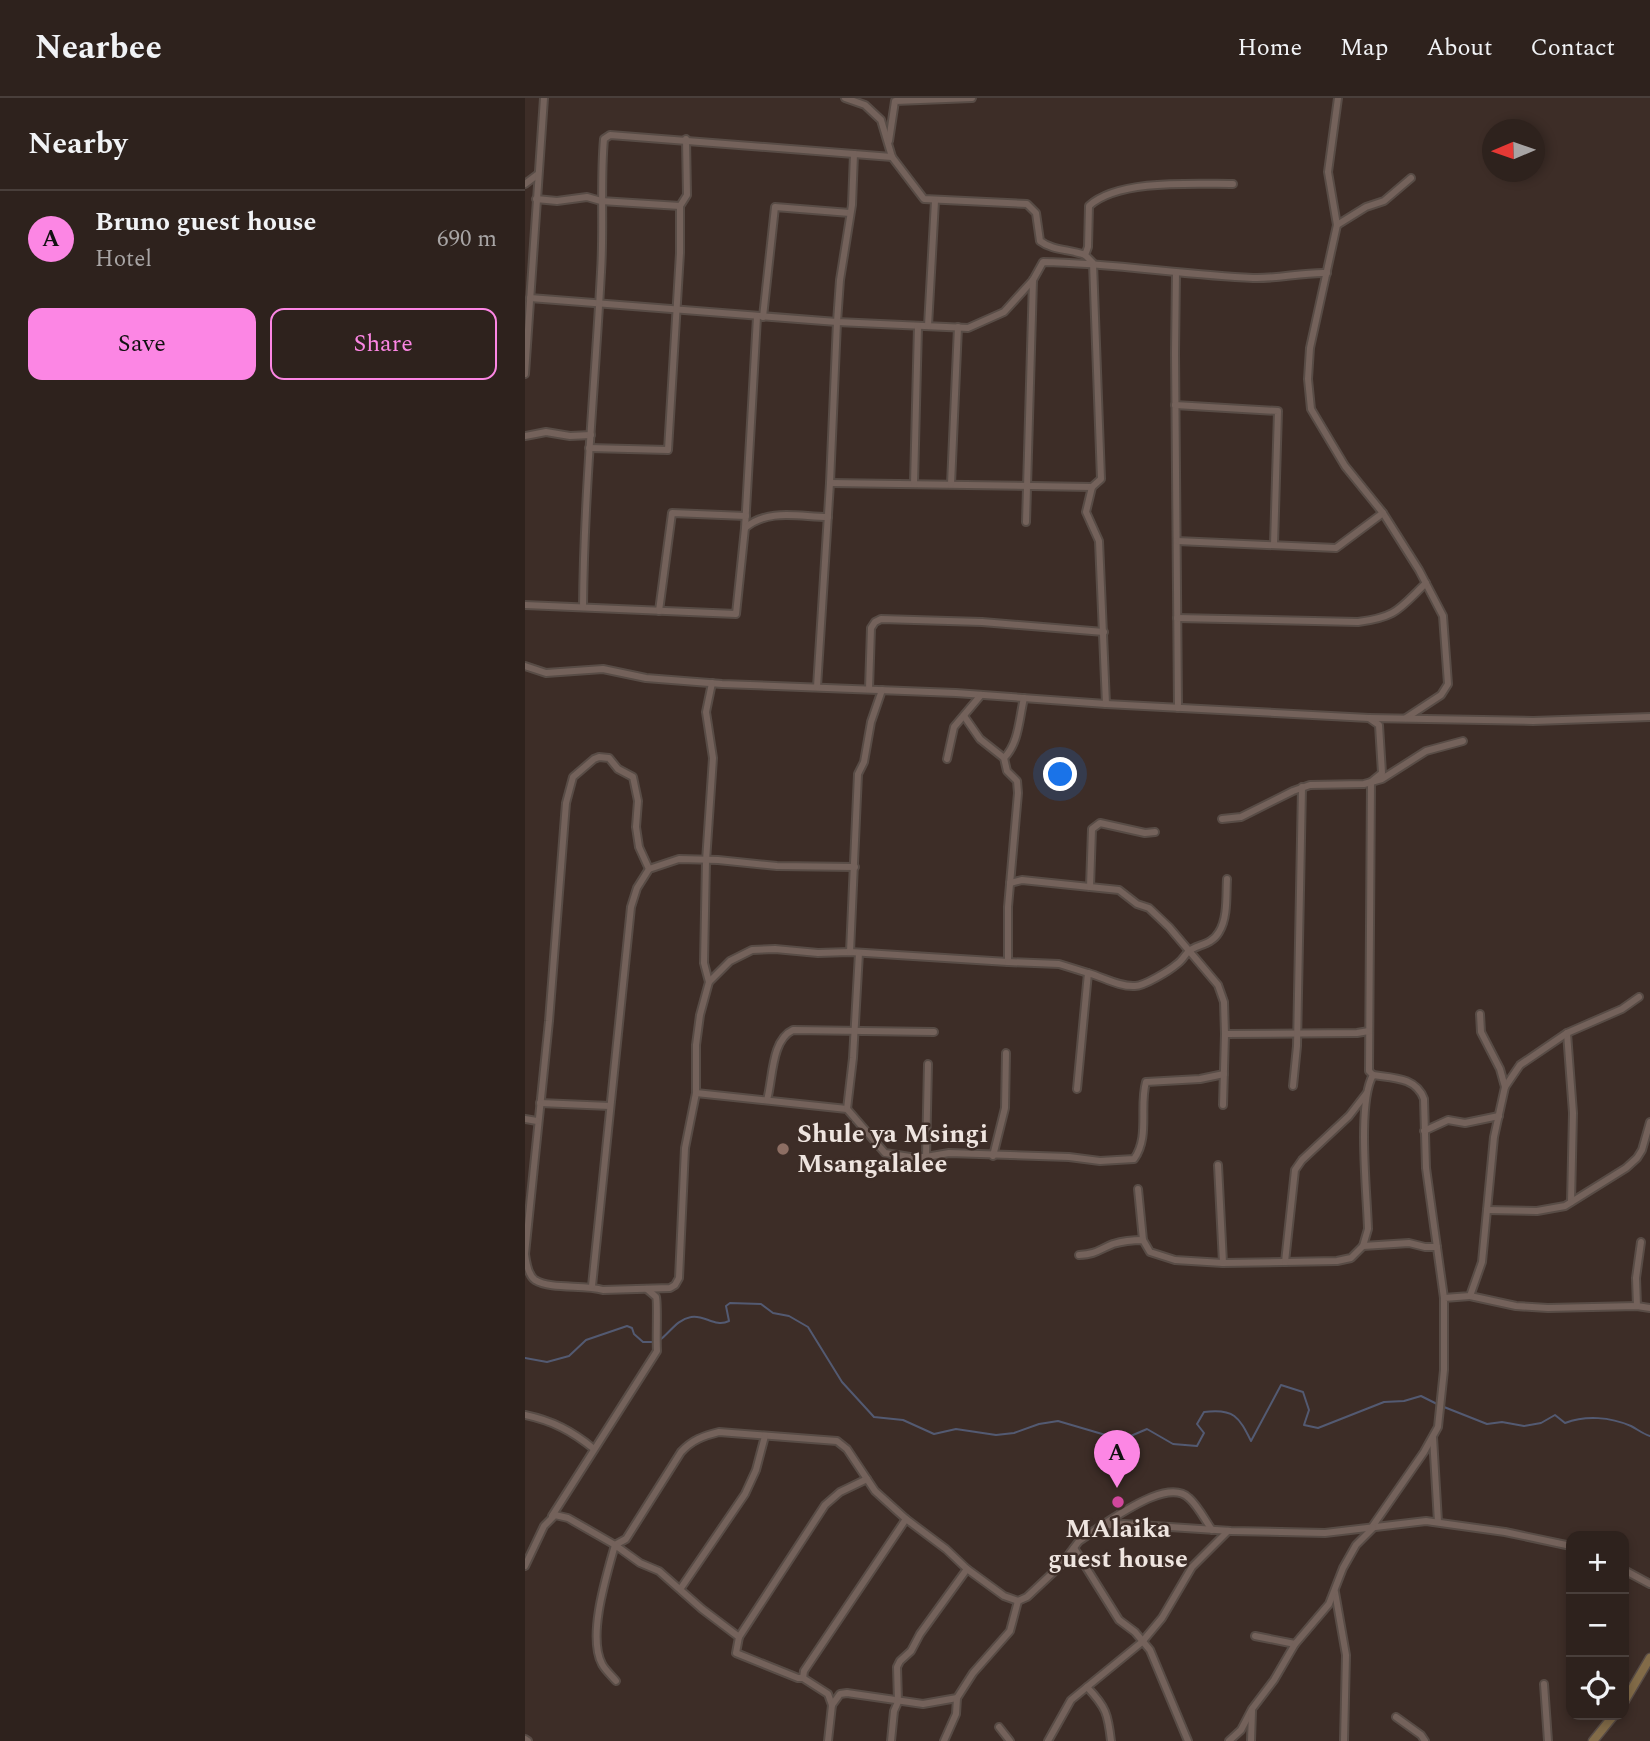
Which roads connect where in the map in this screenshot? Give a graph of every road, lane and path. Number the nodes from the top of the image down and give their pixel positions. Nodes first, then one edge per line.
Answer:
1 (544, 98) edge
2 (845, 98) edge
3 (972, 98) edge
4 (1338, 98) edge
5 (686, 139) junction
6 (888, 144) junction
7 (854, 154) junction
8 (892, 157) junction
9 (537, 175) junction
10 (1411, 178) dead end
11 (525, 184) edge
12 (1233, 184) dead end
13 (535, 199) junction
14 (601, 201) junction
15 (935, 201) junction
16 (680, 206) junction
17 (850, 213) junction
18 (1337, 225) junction
19 (1085, 254) junction
20 (1093, 262) junction
21 (1177, 273) junction
22 (1327, 273) junction
23 (1033, 281) junction
24 (528, 303) edge
25 (599, 305) junction
26 (676, 311) junction
27 (760, 317) junction
28 (837, 323) junction
29 (918, 326) junction
30 (928, 326) junction
31 (958, 327) junction
32 (525, 374) edge
33 (1175, 405) junction
34 (591, 435) junction
35 (525, 436) edge
36 (590, 448) junction
37 (830, 483) junction
38 (914, 484) junction
39 (951, 484) junction
40 (1027, 486) junction
41 (1092, 487) junction
42 (1383, 513) junction
43 (746, 516) junction
44 (828, 517) junction
45 (1025, 522) dead end
46 (745, 528) junction
47 (1177, 541) junction
48 (1274, 545) junction
49 (1426, 583) junction
50 (525, 607) edge
51 (583, 607) junction
52 (659, 611) junction
53 (1177, 618) junction
54 (1104, 632) junction
55 (525, 666) edge
56 (712, 683) junction
57 (817, 687) junction
58 (869, 689) junction
59 (882, 690) junction
60 (981, 695) junction
61 (1024, 698) junction
62 (1106, 704) junction
63 (1178, 708) junction
64 (964, 716) junction
65 (1650, 717) edge
66 (1369, 718) junction
67 (1406, 719) junction
68 (1463, 741) dead end
69 (1005, 758) junction
70 (947, 759) dead end
71 (1371, 782) junction
72 (1302, 787) junction
73 (1222, 819) dead end
74 (1155, 832) dead end
75 (706, 861) junction
76 (855, 867) junction
77 (649, 869) junction
78 (1227, 879) dead end
79 (1010, 883) junction
80 (1090, 887) junction
81 (1189, 950) junction
82 (850, 952) junction
83 (859, 953) junction
84 (1008, 962) junction
85 (1088, 974) junction
86 (709, 982) junction
87 (1639, 997) dead end
88 (1480, 1014) dead end
89 (1369, 1031) junction
90 (853, 1032) junction
91 (933, 1032) dead end
92 (1567, 1033) junction
93 (1225, 1034) junction
94 (1297, 1034) junction
95 (1006, 1054) dead end
96 (929, 1064) dead end
97 (1224, 1074) junction
98 (1373, 1075) junction
99 (1293, 1086) dead end
100 (1505, 1087) junction
101 (1077, 1089) dead end
102 (696, 1093) junction
103 (1366, 1094) junction
104 (767, 1100) junction
105 (540, 1103) junction
106 (610, 1105) junction
107 (1223, 1105) dead end
108 (847, 1109) junction
109 (1499, 1116) junction
110 (525, 1119) edge
111 (537, 1121) junction
112 (1650, 1122) edge
113 (1424, 1131) junction
114 (993, 1156) junction
115 (926, 1157) junction
116 (1219, 1166) dead end
117 (1137, 1189) dead end
118 (1571, 1202) junction
119 (1487, 1210) junction
120 (1143, 1240) junction
121 (1641, 1242) dead end
122 (1363, 1246) junction
123 (1437, 1247) junction
124 (1079, 1255) dead end
125 (1285, 1262) junction
126 (1223, 1263) junction
127 (592, 1286) junction
128 (646, 1289) junction
129 (1470, 1296) junction
130 (1444, 1298) junction
131 (1637, 1306) junction
132 (1650, 1308) edge
133 (525, 1415) edge
134 (765, 1436) junction
135 (1433, 1436) junction
136 (594, 1449) junction
137 (867, 1479) junction
138 (551, 1518) junction
139 (906, 1519) junction
140 (1438, 1522) junction
141 (1101, 1526) junction
142 (1373, 1527) junction
143 (1212, 1530) junction
144 (1228, 1531) junction
145 (615, 1545) junction
146 (1566, 1545) edge
147 (1074, 1548) junction
148 (525, 1566) edge
149 (967, 1569) junction
150 (1629, 1573) edge
151 (1650, 1584) edge
152 (681, 1588) junction
153 (1335, 1592) junction
154 (1018, 1601) junction
155 (1255, 1636) dead end
156 (739, 1637) junction
157 (1143, 1641) junction
158 (1295, 1644) junction
159 (1650, 1658) edge
160 (803, 1678) junction
161 (616, 1681) dead end
162 (1544, 1685) dead end
163 (1087, 1687) junction
164 (1629, 1694) edge
165 (957, 1698) junction
166 (898, 1702) junction
167 (832, 1704) junction
168 (1252, 1709) junction
169 (1396, 1717) dead end
170 (1610, 1720) edge
171 (999, 1727) dead end
172 (828, 1741) edge
173 (891, 1741) edge
174 (944, 1741) edge
175 (1010, 1741) edge
176 (1048, 1741) edge
177 (1111, 1741) edge
178 (1188, 1741) edge
179 (1229, 1741) edge
180 (1251, 1741) edge
181 (1344, 1741) edge
182 (1425, 1741) edge
183 (1548, 1741) edge
184 (1593, 1741) edge

1 - 9 street
2 - 6 street
3 - 6 street
4 - 18 street
5 - 7 street
5 - 14 street
5 - 16 street
6 - 8 street
7 - 8 street
7 - 17 street
8 - 15 street
9 - 11 street
9 - 13 street
10 - 18 street
12 - 19 street
13 - 14 street
13 - 24 street
14 - 16 street
14 - 25 street
15 - 19 street
15 - 30 street
16 - 26 street
17 - 27 street
17 - 28 street
18 - 22 street
19 - 20 street
20 - 21 street
20 - 23 street
20 - 41 street
21 - 22 street
21 - 33 street
22 - 42 street
23 - 31 street
23 - 40 street
24 - 25 street
24 - 32 street
25 - 26 street
25 - 34 street
26 - 27 street
26 - 36 street
27 - 28 street
27 - 43 street
28 - 29 street
28 - 37 street
29 - 30 street
29 - 38 street
30 - 31 street
31 - 39 street
33 - 47 street
33 - 48 street
34 - 35 street
34 - 36 street
36 - 51 street
37 - 38 street
37 - 44 street
38 - 39 street
39 - 40 street
40 - 41 street
40 - 45 street
41 - 54 street
42 - 48 street
42 - 49 street
43 - 46 street
43 - 52 street
44 - 46 street
44 - 57 street
46 - 52 street
47 - 48 street
47 - 53 street
49 - 53 street
49 - 67 street
50 - 51 street
51 - 52 street
53 - 63 street
54 - 58 street
54 - 62 street
55 - 56 street
56 - 57 street
56 - 75 street
57 - 58 street
58 - 59 street
59 - 60 street
59 - 76 street
60 - 61 street
60 - 64 street
61 - 62 street
61 - 69 street
62 - 63 street
63 - 66 street
64 - 69 street
64 - 70 street
65 - 67 street
66 - 67 street
66 - 71 street
68 - 71 street
69 - 79 street
71 - 72 street
71 - 89 street
72 - 73 street
72 - 94 street
74 - 80 street
75 - 76 street
75 - 77 street
75 - 86 street
76 - 82 street
77 - 105 street
77 - 106 street
78 - 81 street
79 - 80 street
79 - 84 street
80 - 81 street
81 - 85 street
81 - 93 street
82 - 83 street
82 - 86 street
83 - 84 street
83 - 90 street
84 - 85 street
85 - 101 street
86 - 102 street
87 - 92 street
88 - 100 street
89 - 94 street
89 - 98 street
90 - 91 street
90 - 104 street
90 - 108 street
92 - 100 street
92 - 118 street
93 - 94 street
93 - 97 street
94 - 99 street
95 - 114 street
96 - 115 street
97 - 107 street
97 - 114 street
98 - 103 street
98 - 113 street
100 - 109 street
102 - 104 street
102 - 128 street
103 - 122 street
103 - 125 street
104 - 108 street
105 - 106 street
105 - 111 street
106 - 127 street
108 - 115 street
109 - 113 street
109 - 119 street
110 - 111 street
111 - 127 street
112 - 118 street
113 - 123 street
114 - 115 street
116 - 126 street
117 - 120 street
118 - 119 street
119 - 129 street
120 - 124 street
120 - 126 street
121 - 131 street
122 - 123 street
122 - 125 street
123 - 130 street
125 - 126 street
127 - 128 street
128 - 136 street
129 - 130 street
129 - 131 street
130 - 135 street
131 - 132 street
133 - 136 street
134 - 137 street
134 - 145 street
134 - 152 street
135 - 140 street
135 - 142 street
136 - 138 street
137 - 139 street
137 - 156 street
138 - 145 street
138 - 148 street
139 - 149 street
139 - 160 street
140 - 142 street
140 - 146 street
141 - 143 street
141 - 143 street
141 - 147 street
142 - 144 street
142 - 153 street
143 - 144 street
144 - 157 street
145 - 152 street
145 - 161 street
147 - 154 street
147 - 157 street
149 - 154 street
149 - 166 street
150 - 151 street
152 - 156 street
153 - 158 street
153 - 181 street
154 - 165 street
155 - 158 street
156 - 160 street
157 - 163 street
157 - 178 street
158 - 168 street
159 - 164 main road
160 - 167 street
162 - 183 street
163 - 176 street
163 - 177 street
165 - 166 street
165 - 174 street
166 - 167 street
166 - 173 street
167 - 172 street
168 - 179 street
168 - 180 street
169 - 182 street
170 - 184 main road
171 - 175 street

